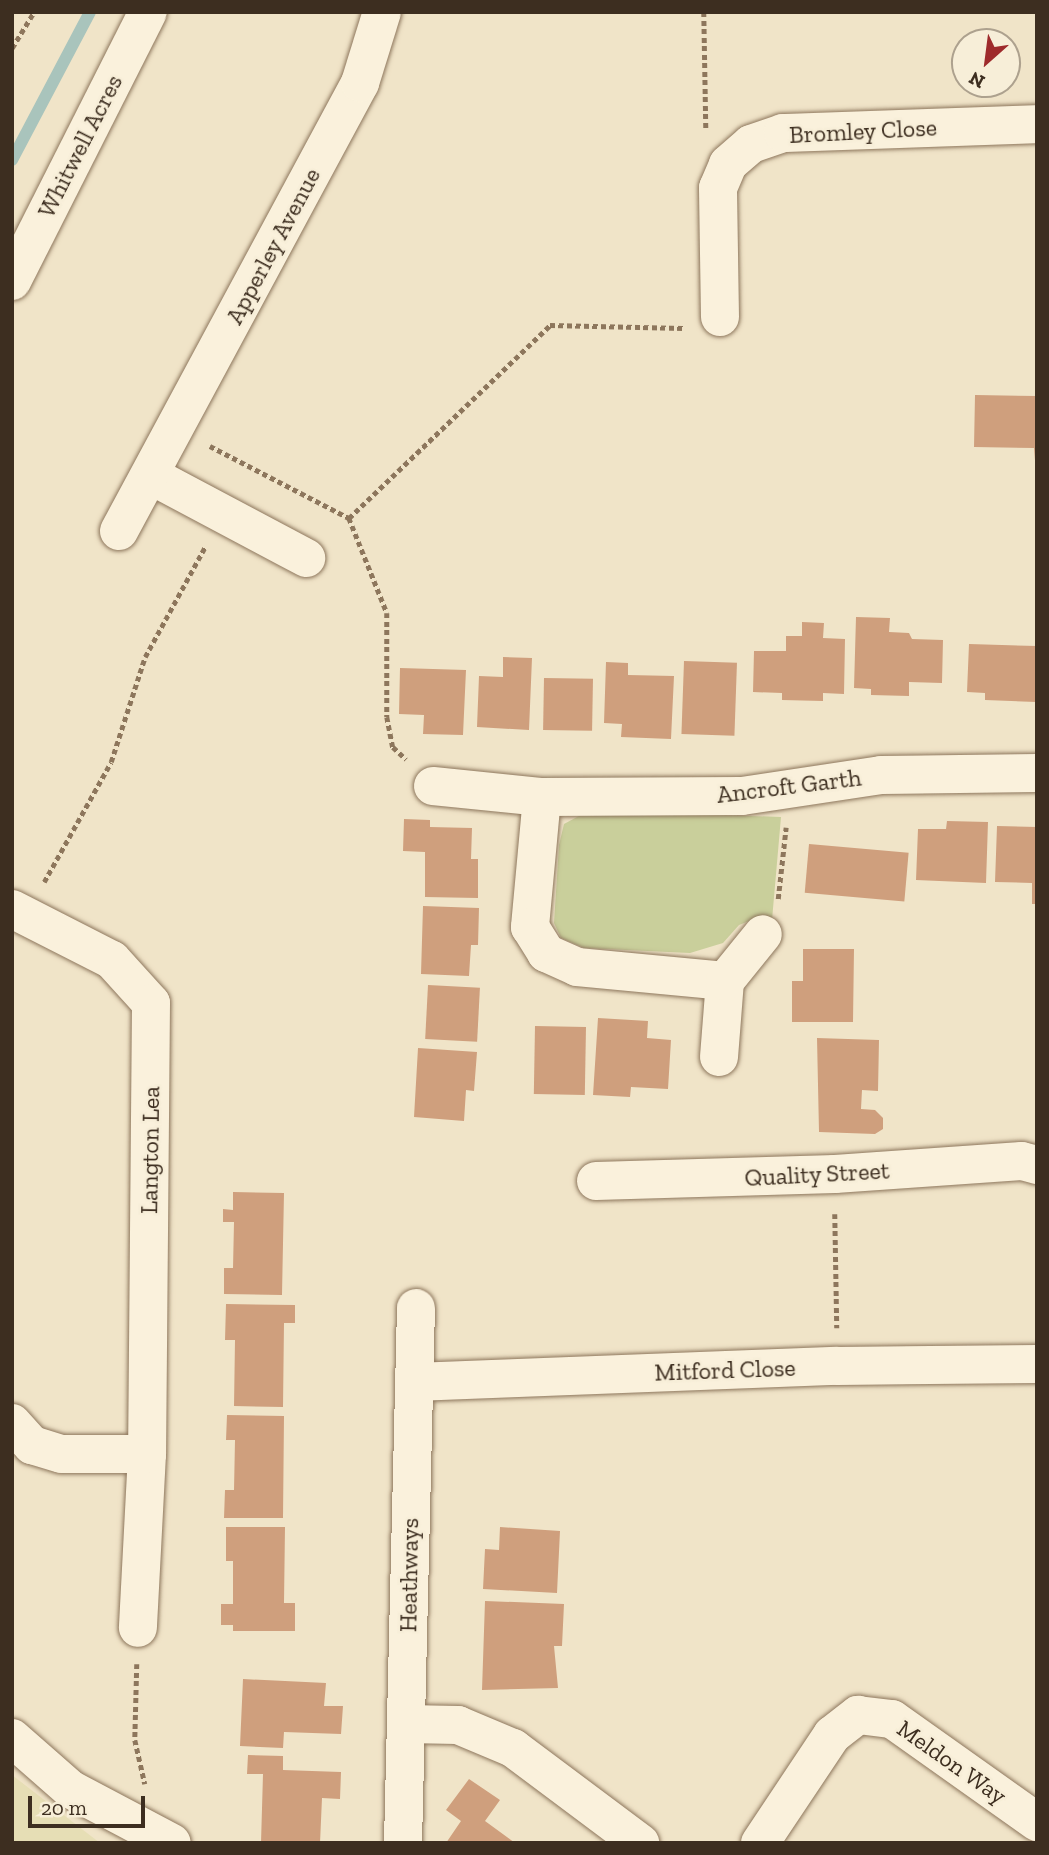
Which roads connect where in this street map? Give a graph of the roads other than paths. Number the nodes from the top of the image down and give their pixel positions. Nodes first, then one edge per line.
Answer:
1 (148, 12) edge
2 (382, 12) edge
3 (1037, 124) edge
4 (12, 281) edge
5 (720, 317) road end
6 (150, 475) junction
7 (119, 531) dead end
8 (306, 558) dead end
9 (1037, 773) edge
10 (433, 786) dead end
11 (542, 797) junction
12 (17, 921) edge
13 (763, 934) road end
14 (725, 981) junction
15 (719, 1057) dead end
16 (1037, 1165) edge
17 (596, 1181) dead end
18 (416, 1308) dead end
19 (1037, 1364) edge
20 (414, 1382) junction
21 (12, 1423) edge
22 (147, 1454) junction
23 (138, 1628) road end
24 (406, 1724) junction
25 (12, 1738) edge
26 (1037, 1822) edge
27 (165, 1839) edge
28 (403, 1843) edge
29 (640, 1843) edge
30 (760, 1843) edge

1 - 4 street, Whitwell Acres
2 - 6 street, Apperley Avenue
3 - 5 street, Bromley Close
6 - 7 street, Apperley Avenue
6 - 8 street
9 - 11 street, Ancroft Garth
10 - 11 street, Ancroft Garth
11 - 14 street
12 - 22 street, Langton Lea
13 - 14 street
14 - 15 street
16 - 17 street, Quality Street
18 - 20 street, Heathways
19 - 20 street, Mitford Close
20 - 24 street, Heathways
21 - 22 street
22 - 23 street, Langton Lea
24 - 28 street, Heathways
24 - 29 street
25 - 27 street
26 - 30 street, Meldon Way

